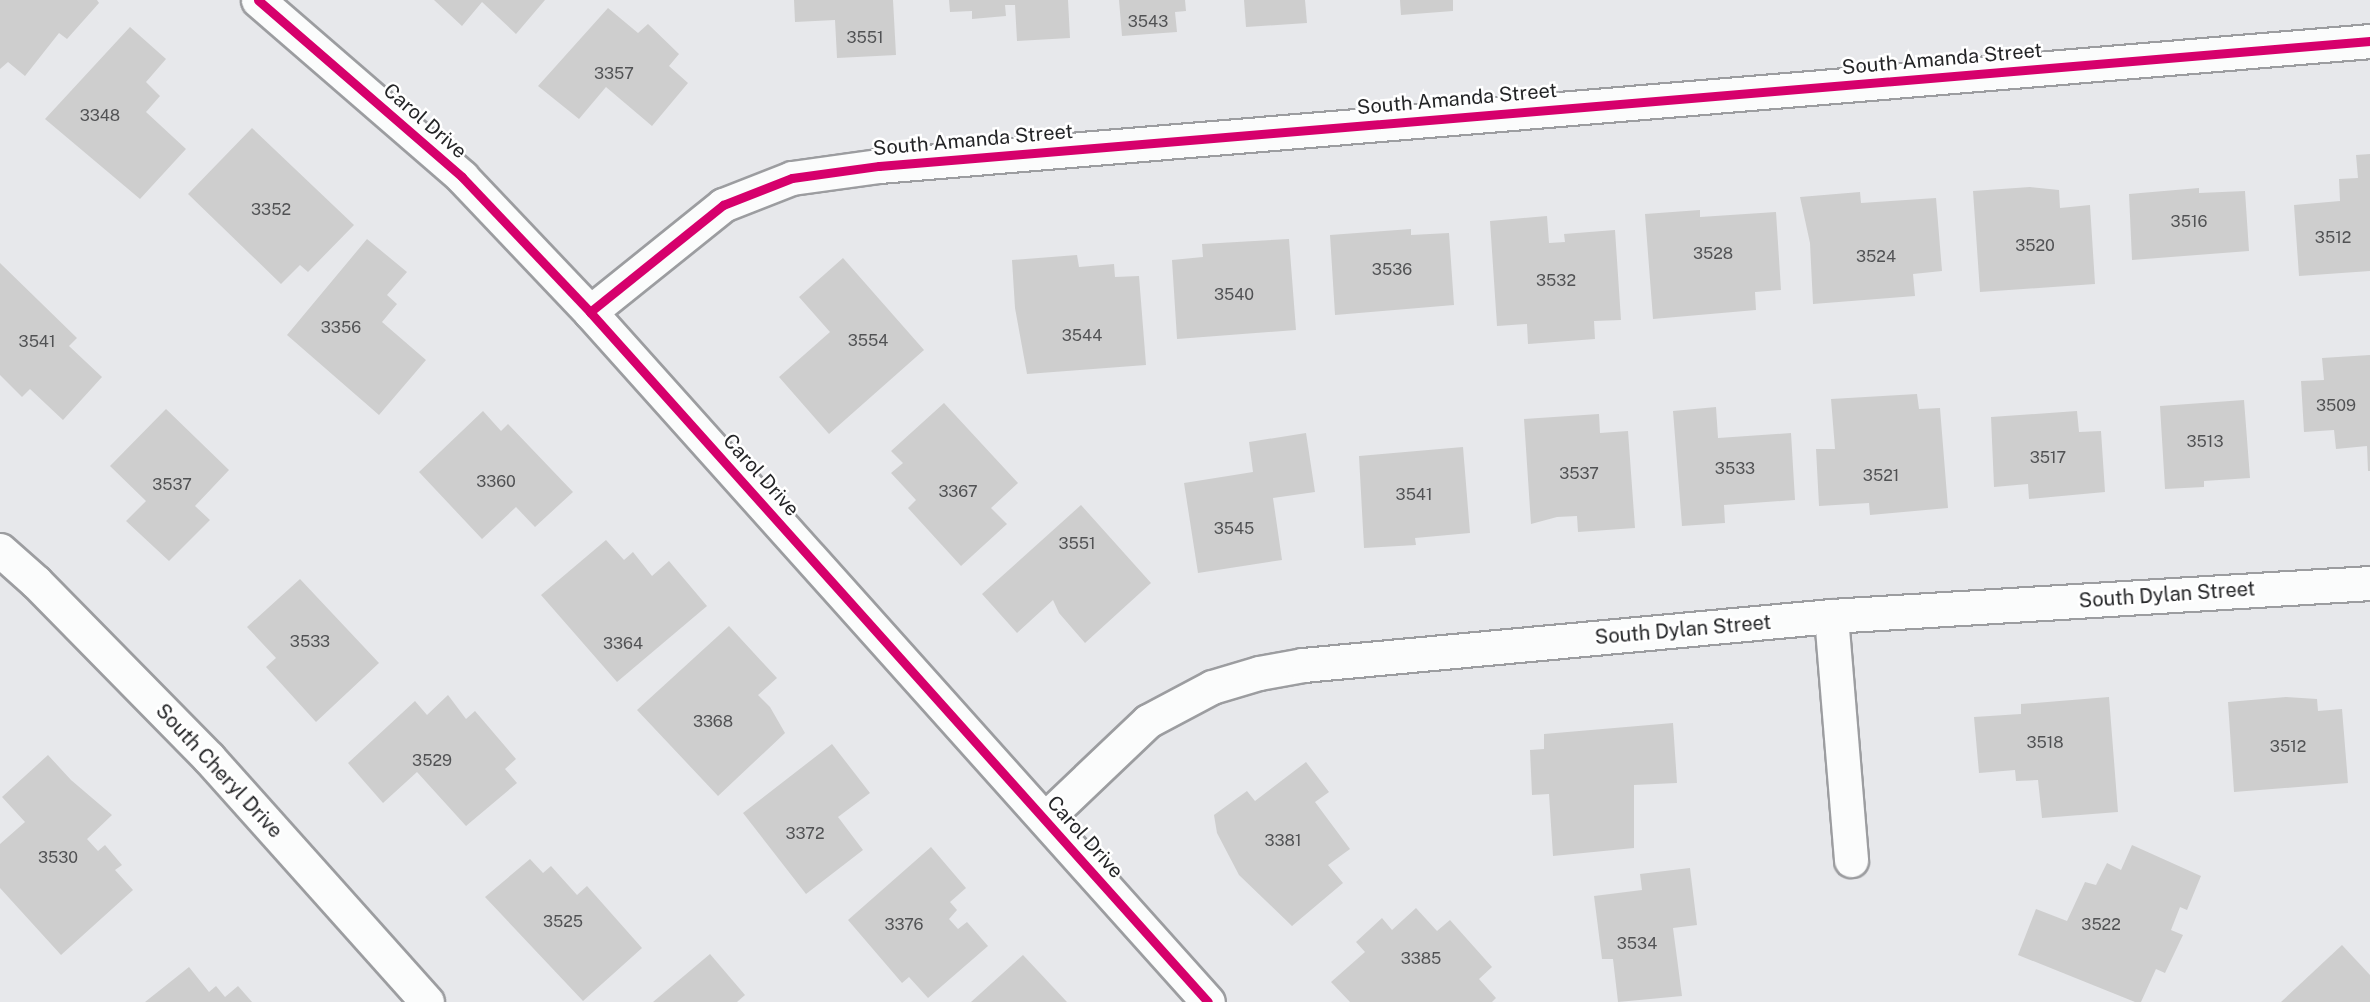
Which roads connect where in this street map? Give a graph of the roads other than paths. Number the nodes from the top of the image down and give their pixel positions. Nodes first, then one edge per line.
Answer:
1 (258, 0) edge
2 (2370, 41) edge
3 (590, 312) junction
4 (0, 550) edge
5 (2370, 583) edge
6 (1831, 616) junction
7 (1045, 819) junction
8 (1851, 860) dead end
9 (427, 1002) edge
10 (1208, 1002) edge

1 - 3 street, Carol Drive
2 - 3 street, South Amanda Street
3 - 7 street, Carol Drive
4 - 9 street, South Cheryl Drive
5 - 6 street, South Dylan Street
6 - 7 street, South Dylan Street
6 - 8 street
7 - 10 street, Carol Drive

